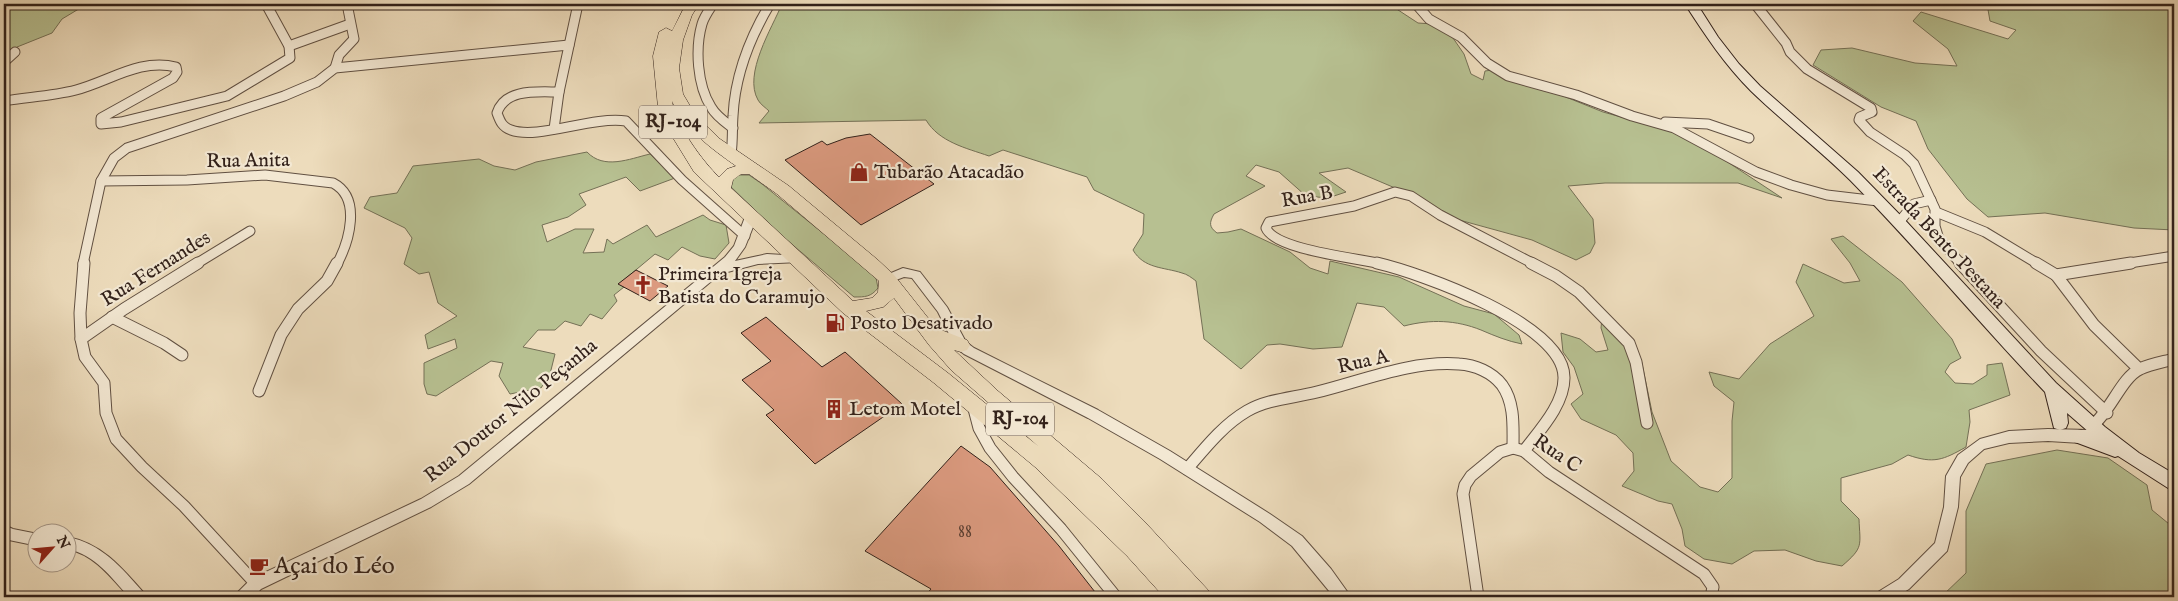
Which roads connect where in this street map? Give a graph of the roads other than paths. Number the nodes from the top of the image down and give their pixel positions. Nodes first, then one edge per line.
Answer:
1 (266, 4) edge
2 (347, 4) edge
3 (578, 4) edge
4 (680, 4) edge
5 (692, 4) edge
6 (713, 4) edge
7 (770, 4) edge
8 (1416, 4) edge
9 (1691, 4) edge
10 (1755, 4) edge
11 (350, 24) junction
12 (569, 45) junction
13 (289, 46) junction
14 (15, 52) dead end
15 (4, 62) edge
16 (334, 68) junction
17 (559, 92) junction
18 (4, 101) edge
19 (1657, 122) junction
20 (733, 128) junction
21 (554, 129) junction
22 (1749, 138) dead end
23 (732, 154) junction
24 (753, 169) junction
25 (101, 181) junction
26 (723, 190) junction
27 (1931, 200) junction
28 (1878, 202) junction
29 (1936, 212) junction
30 (751, 218) junction
31 (1900, 222) junction
32 (250, 231) dead end
33 (745, 236) junction
34 (2174, 256) edge
35 (796, 259) junction
36 (710, 275) junction
37 (2056, 275) junction
38 (888, 280) junction
39 (849, 308) junction
40 (112, 317) junction
41 (927, 331) junction
42 (82, 339) junction
43 (961, 345) junction
44 (182, 355) dead end
45 (2174, 359) edge
46 (2138, 369) junction
47 (2050, 387) junction
48 (259, 391) dead end
49 (973, 404) junction
50 (2107, 413) junction
51 (2079, 414) junction
52 (1647, 423) dead end
53 (2060, 423) junction
54 (2091, 432) junction
55 (2048, 435) junction
56 (1518, 450) junction
57 (1187, 469) junction
58 (2174, 483) edge
59 (4, 531) edge
60 (28, 538) edge
61 (78, 545) edge
62 (256, 584) junction
63 (138, 597) edge
64 (243, 597) edge
65 (1116, 597) edge
66 (1178, 597) edge
67 (1200, 597) edge
68 (1342, 597) edge
69 (1478, 597) edge
70 (1711, 597) edge
71 (1883, 597) edge

1 - 13 street
2 - 11 street
3 - 12 street
4 - 26 highway, RJ-104
5 - 23 highway, RJ-104
6 - 20 street
7 - 20 street
8 - 19 street
9 - 28 main road, Estrada Bento Pestana
10 - 27 street
11 - 13 street
11 - 16 street
12 - 16 street
12 - 17 street
13 - 18 street
14 - 15 street
16 - 25 street
17 - 21 street
17 - 21 street
19 - 22 street
19 - 28 street
20 - 23 street
21 - 33 street
23 - 24 highway, RJ-104
24 - 26 highway
24 - 38 highway, RJ-104
25 - 42 street
25 - 48 street, Rua Anita
26 - 30 highway, RJ-104
27 - 29 street
27 - 31 street
28 - 31 main road, Estrada Bento Pestana
29 - 37 street
29 - 50 street
30 - 33 street, Rua Doutor Nilo Peçanha
30 - 35 highway, RJ-104
31 - 47 main road, Estrada Bento Pestana
32 - 40 street, Rua Fernandes
33 - 36 street, Rua Doutor Nilo Peçanha
34 - 37 street
35 - 36 street, Rua Doutor Nilo Peçanha
35 - 39 highway, RJ-104
36 - 62 street, Rua Doutor Nilo Peçanha
37 - 46 street
38 - 39 highway
38 - 41 highway, RJ-104
38 - 43 street
39 - 49 highway, RJ-104
40 - 42 street, Rua Fernandes
40 - 44 street
41 - 43 highway
41 - 67 highway, RJ-104
42 - 62 street
43 - 57 street
45 - 46 street
46 - 50 street
47 - 51 main road, Estrada Bento Pestana
47 - 53 main road
49 - 65 street
49 - 66 highway, RJ-104
50 - 54 street
51 - 53 street
51 - 54 main road, Estrada Bento Pestana
52 - 56 street, Rua B
53 - 55 street
54 - 55 street
54 - 58 main road
55 - 71 street
56 - 57 street, Rua A
56 - 69 street, Rua C
56 - 70 street, Rua C
57 - 68 street
59 - 60 street
61 - 63 street
62 - 64 street, Rua Doutor Nilo Peçanha

